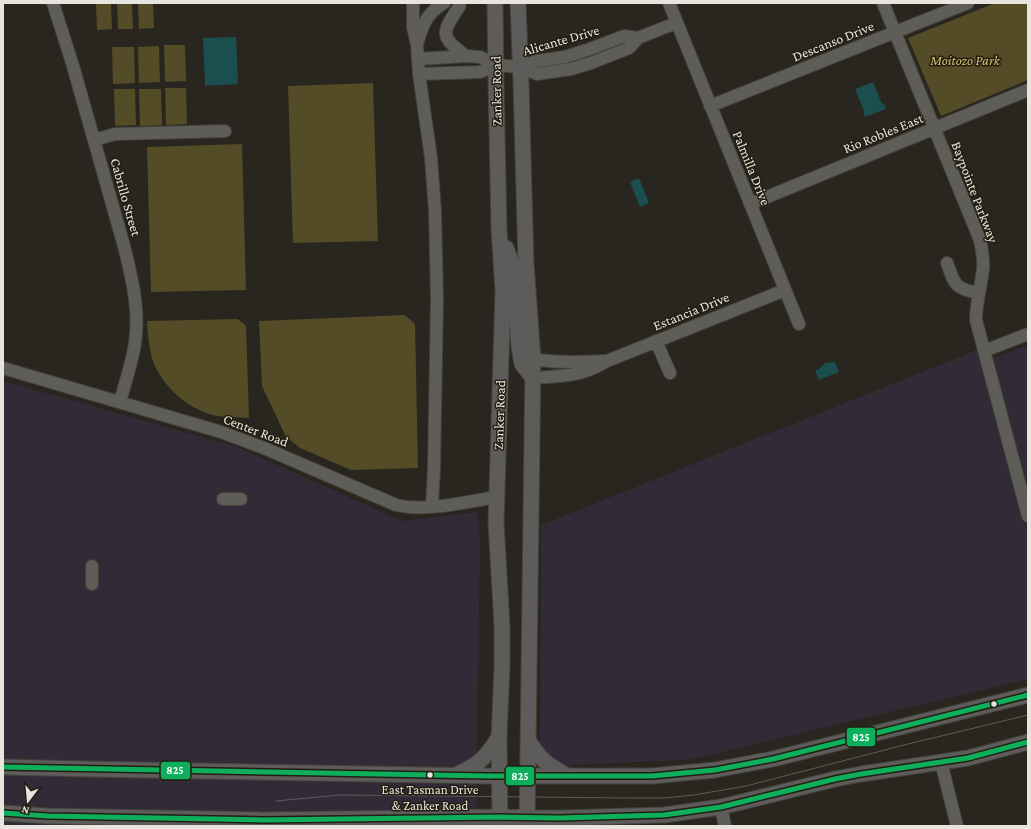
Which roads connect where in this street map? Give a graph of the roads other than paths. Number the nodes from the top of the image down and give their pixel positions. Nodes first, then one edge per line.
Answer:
1 (412, 3) edge
2 (444, 3) edge
3 (460, 3) edge
4 (495, 3) edge
5 (518, 3) edge
6 (669, 3) edge
7 (883, 3) edge
8 (968, 3) edge
9 (57, 6) edge
10 (676, 23) junction
11 (895, 32) junction
12 (417, 45) junction
13 (466, 56) junction
14 (418, 59) junction
15 (496, 65) junction
16 (520, 67) junction
17 (419, 74) junction
18 (1028, 90) edge
19 (710, 106) junction
20 (934, 128) junction
21 (225, 131) dead end
22 (94, 140) junction
23 (750, 204) junction
24 (499, 230) junction
25 (946, 263) dead end
26 (785, 290) junction
27 (978, 293) junction
28 (799, 324) dead end
29 (1028, 334) edge
30 (656, 341) junction
31 (984, 351) junction
32 (533, 359) junction
33 (607, 361) junction
34 (3, 368) edge
35 (670, 373) dead end
36 (533, 378) junction
37 (120, 402) junction
38 (496, 498) junction
39 (223, 499) dead end
40 (240, 499) dead end
41 (432, 506) junction
42 (1028, 516) edge
43 (92, 566) dead end
44 (92, 584) dead end
45 (1028, 695) edge
46 (499, 737) junction
47 (528, 740) junction
48 (1028, 742) edge
49 (941, 762) junction
50 (3, 767) edge
51 (455, 776) junction
52 (500, 776) junction
53 (528, 776) junction
54 (567, 776) junction
55 (721, 807) junction
56 (3, 813) edge
57 (452, 817) junction
58 (500, 821) edge
59 (527, 821) edge
60 (556, 822) edge
61 (465, 826) edge
62 (725, 826) edge
63 (957, 826) edge

1 - 12 street
2 - 12 street
3 - 13 street
4 - 15 main road, Zanker Road
5 - 16 main road, Zanker Road
6 - 10 street, Palmilla Drive
7 - 11 street, Baypointe Parkway
8 - 11 street, Descanso Drive
9 - 22 street, Cabrillo Street
10 - 16 street, Alicante Drive
10 - 19 street, Palmilla Drive
11 - 19 street, Descanso Drive
11 - 20 street, Baypointe Parkway
12 - 14 street
13 - 14 street
13 - 15 street
14 - 17 street
15 - 16 street
15 - 17 street
15 - 24 main road, Zanker Road
16 - 32 main road, Zanker Road
17 - 41 street
18 - 20 street, Rio Robles East
19 - 23 street, Palmilla Drive
20 - 23 street, Rio Robles East
20 - 27 street, Baypointe Parkway
21 - 22 street
22 - 37 street, Cabrillo Street
23 - 26 street, Palmilla Drive
24 - 36 main road
24 - 38 main road, Zanker Road
25 - 27 street
26 - 28 street, Palmilla Drive
26 - 30 street, Estancia Drive
27 - 31 street, Baypointe Parkway
29 - 31 street
30 - 33 street, Estancia Drive
30 - 35 street
31 - 42 street, Baypointe Parkway
32 - 33 street, Estancia Drive
32 - 36 main road, Zanker Road
33 - 36 street, Estancia Drive
34 - 37 street, Center Road
36 - 47 main road, Zanker Road
37 - 41 street, Center Road
38 - 41 street, Center Road
38 - 46 main road, Zanker Road
39 - 40 street
43 - 44 street
45 - 54 main road
46 - 51 main road
46 - 52 main road, Zanker Road
47 - 53 main road, Zanker Road
47 - 54 main road
48 - 49 main road
49 - 55 main road
49 - 63 street
50 - 51 main road
51 - 52 main road
52 - 53 main road
52 - 58 main road, Zanker Road
53 - 54 main road
53 - 59 main road, Zanker Road
55 - 60 main road
55 - 62 street
56 - 57 main road
57 - 58 main road
57 - 61 main road
58 - 59 main road
59 - 60 main road

